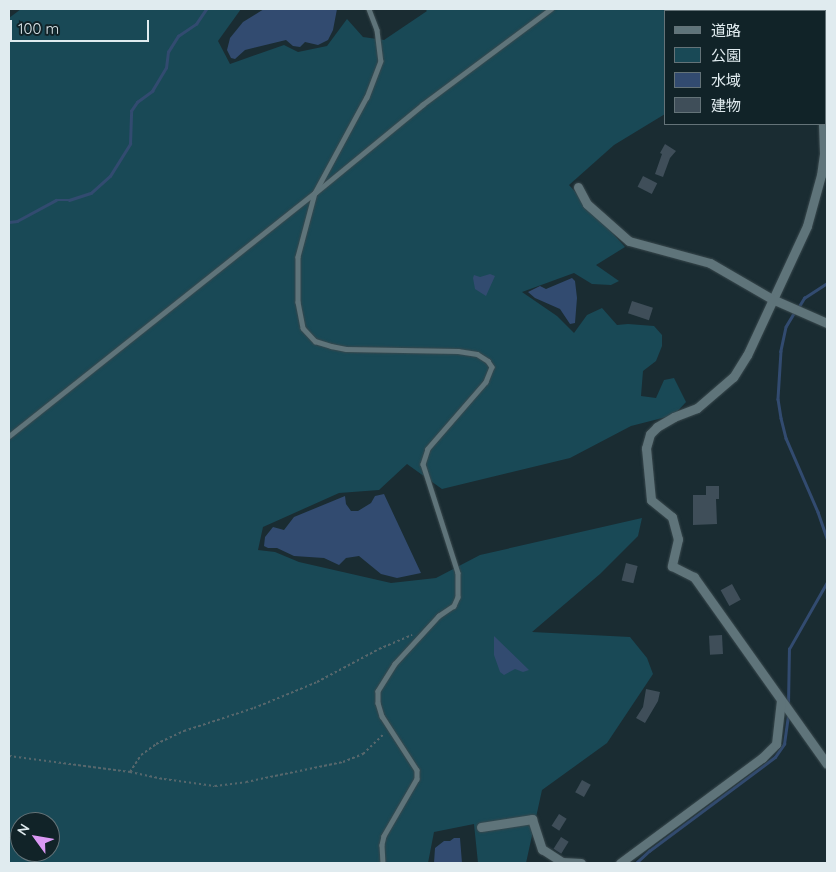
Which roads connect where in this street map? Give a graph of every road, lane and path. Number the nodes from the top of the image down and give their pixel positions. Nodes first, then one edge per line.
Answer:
1 (369, 9) edge
2 (552, 9) edge
3 (823, 125) edge
4 (578, 187) dead end
5 (315, 193) junction
6 (772, 299) junction
7 (827, 324) edge
8 (9, 436) edge
9 (413, 634) dead end
10 (780, 700) junction
11 (390, 728) junction
12 (9, 756) edge
13 (827, 764) edge
14 (130, 772) junction
15 (481, 827) dead end
16 (383, 863) edge
17 (581, 863) edge
18 (620, 863) edge

1 - 5 lane
2 - 5 lane
3 - 6 street
4 - 6 street
5 - 8 lane
5 - 11 lane
6 - 7 street
6 - 10 street
9 - 14 path
10 - 13 street
10 - 18 street
11 - 14 path
11 - 16 lane
12 - 14 path
15 - 17 street

